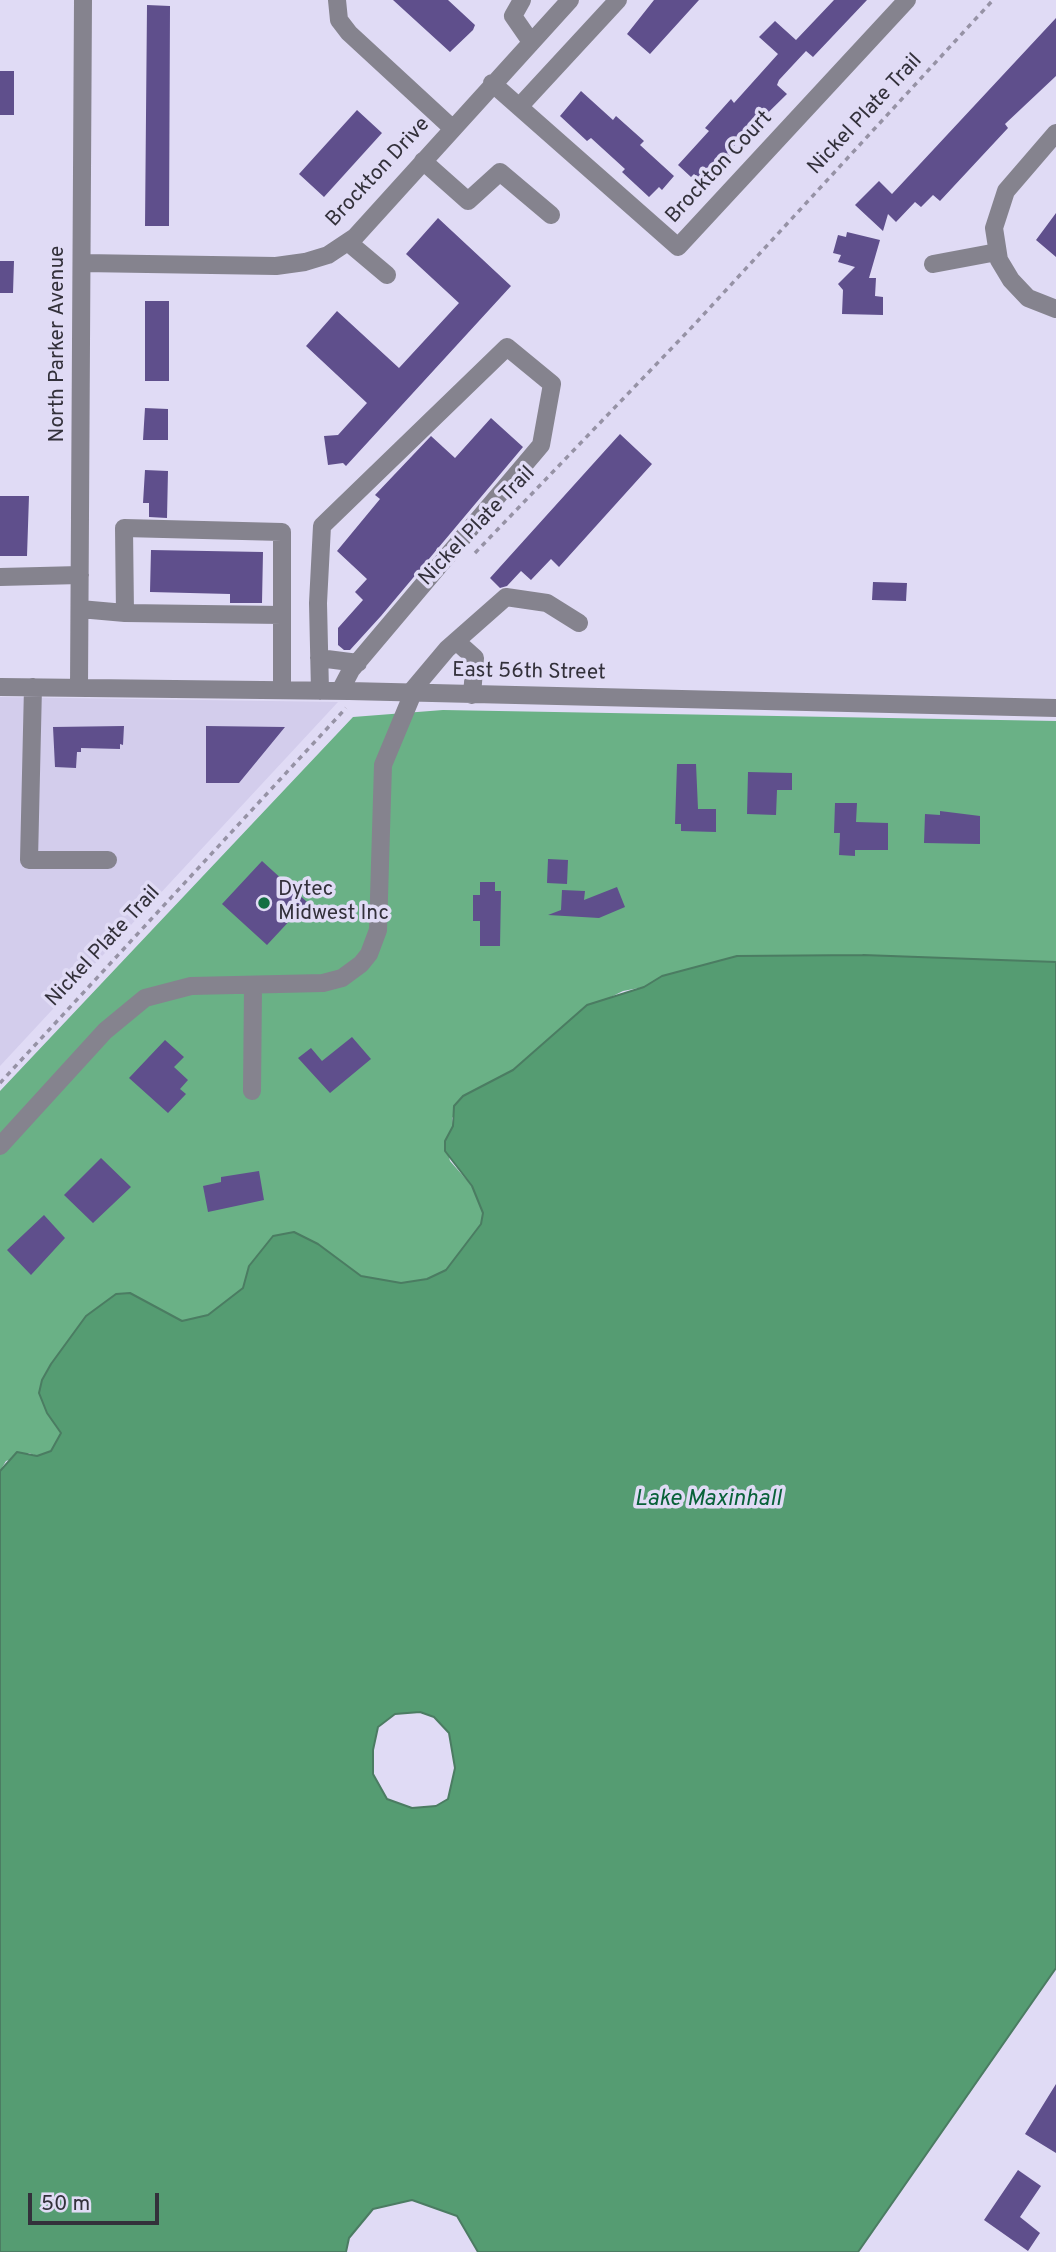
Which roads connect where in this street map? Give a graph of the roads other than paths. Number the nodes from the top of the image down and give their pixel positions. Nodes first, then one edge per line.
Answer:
1 (83, 0) edge
2 (337, 0) edge
3 (522, 0) edge
4 (570, 0) edge
5 (618, 0) edge
6 (907, 0) edge
7 (531, 42) junction
8 (492, 83) junction
9 (519, 107) junction
10 (453, 128) junction
11 (1056, 133) edge
12 (423, 161) junction
13 (551, 215) dead end
14 (349, 243) junction
15 (997, 252) junction
16 (83, 263) junction
17 (933, 264) dead end
18 (387, 275) dead end
19 (1056, 309) edge
20 (80, 575) junction
21 (0, 577) edge
22 (80, 610) junction
23 (125, 613) junction
24 (282, 615) junction
25 (579, 623) dead end
26 (456, 641) junction
27 (320, 658) junction
28 (358, 663) junction
29 (0, 687) edge
30 (33, 688) junction
31 (79, 688) junction
32 (282, 690) junction
33 (320, 691) junction
34 (345, 691) junction
35 (412, 693) junction
36 (472, 695) junction
37 (1056, 708) edge
38 (108, 860) dead end
39 (253, 987) junction
40 (252, 1091) dead end
41 (0, 1146) edge

1 - 16 street, North Parker Avenue
2 - 10 street
3 - 7 street
4 - 7 street, Brockton Drive
5 - 9 street
6 - 9 street, Brockton Court
7 - 8 street, Brockton Drive
8 - 9 street, Brockton Court
8 - 10 street, Brockton Drive
10 - 12 street, Brockton Drive
11 - 15 street
12 - 13 street
12 - 14 street, Brockton Drive
14 - 16 street, Brockton Drive
14 - 18 street
15 - 17 street
15 - 19 street
16 - 20 street, North Parker Avenue
20 - 21 street
20 - 22 street, North Parker Avenue
22 - 23 street
22 - 31 street, North Parker Avenue
23 - 24 street
23 - 24 street
24 - 32 street
25 - 26 street
26 - 35 street
26 - 36 street
27 - 28 street
27 - 28 street
27 - 33 street
28 - 34 street
29 - 30 street, East 56th Street
30 - 31 street, East 56th Street
30 - 38 street
31 - 32 street, East 56th Street
32 - 33 street, East 56th Street
33 - 34 street, East 56th Street
34 - 35 street, East 56th Street
35 - 36 street, East 56th Street
35 - 39 street
36 - 37 street, East 56th Street
39 - 40 street
39 - 41 street

